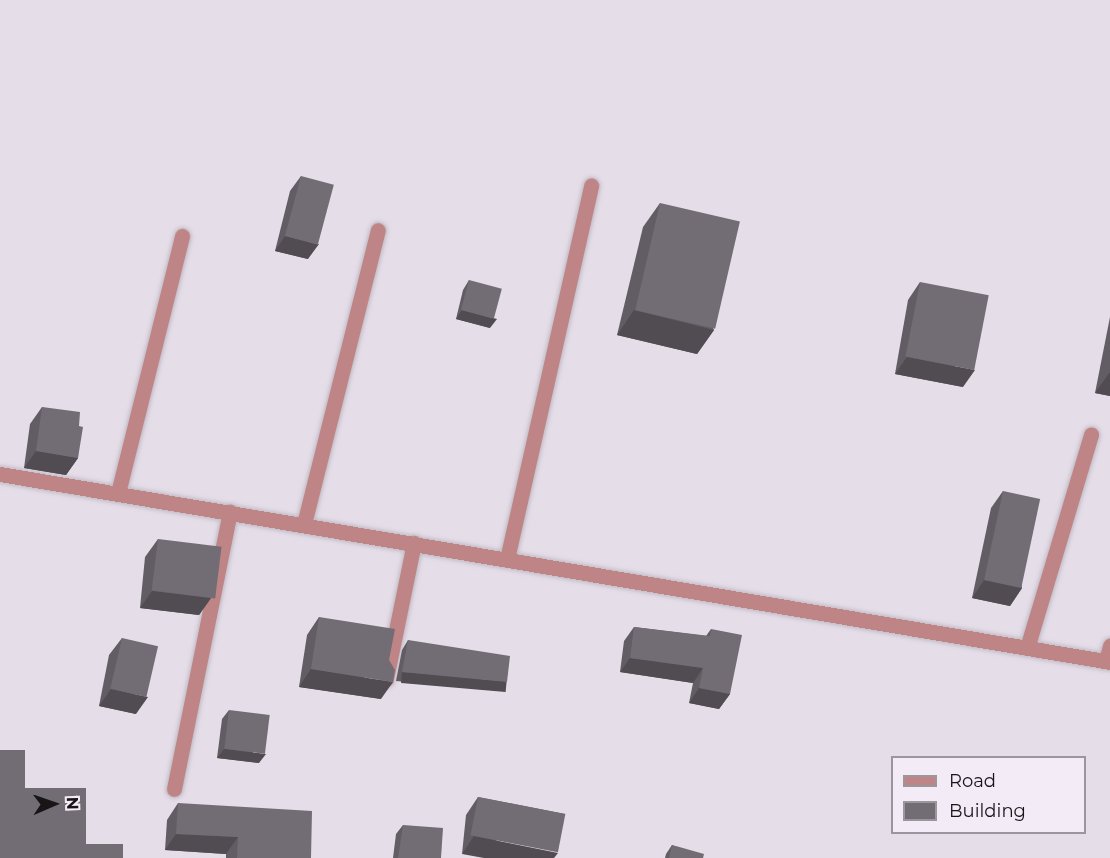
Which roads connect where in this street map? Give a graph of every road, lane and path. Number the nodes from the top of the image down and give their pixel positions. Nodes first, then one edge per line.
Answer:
1 (591, 185) dead end
2 (378, 230) dead end
3 (182, 236) dead end
4 (1091, 434) dead end
5 (0, 474) edge
6 (118, 493) junction
7 (230, 512) junction
8 (304, 524) junction
9 (414, 543) junction
10 (507, 559) junction
11 (1110, 646) edge
12 (1027, 648) junction
13 (1108, 662) edge
14 (386, 679) edge
15 (174, 789) dead end

1 - 10 street
2 - 8 street
3 - 6 street
4 - 12 street
5 - 6 street
6 - 7 street
7 - 8 street
7 - 15 street
8 - 9 street
9 - 10 street
9 - 14 street
10 - 12 street
11 - 13 street
12 - 13 street

